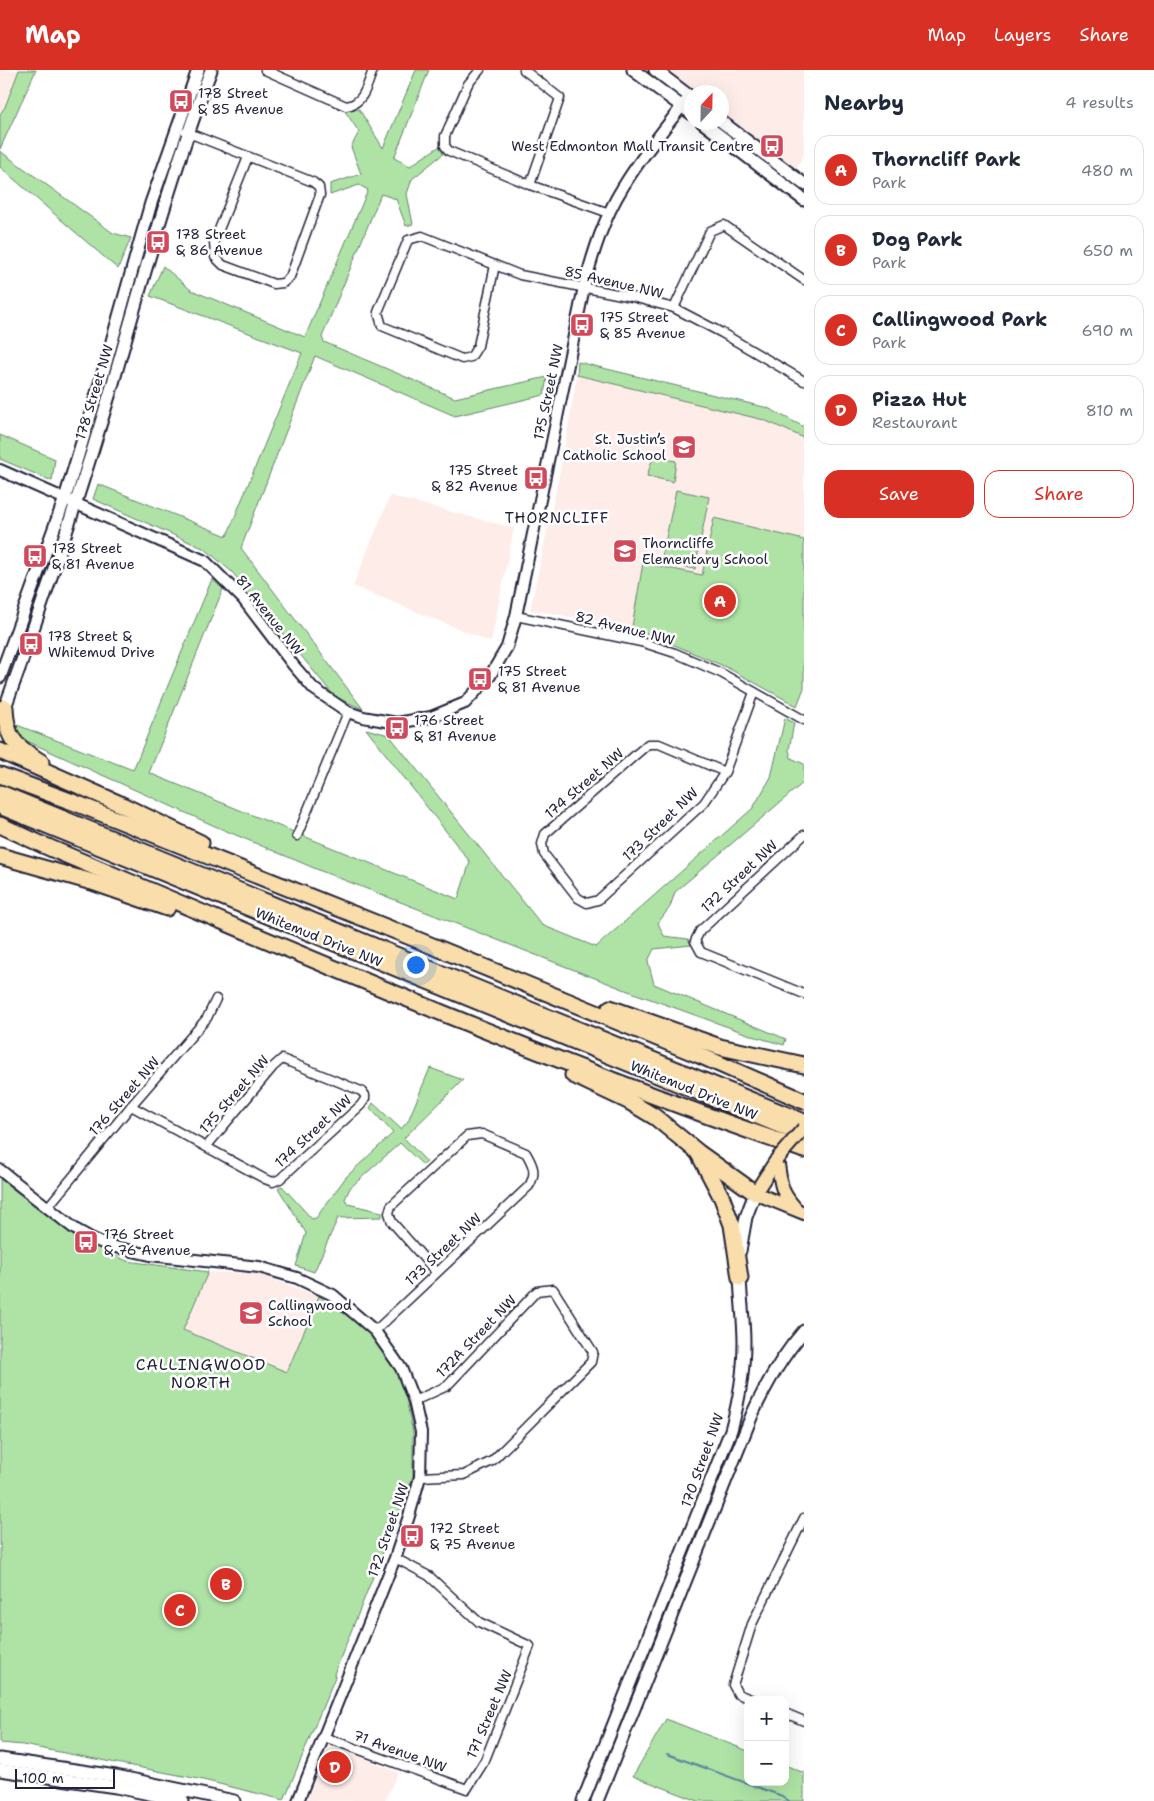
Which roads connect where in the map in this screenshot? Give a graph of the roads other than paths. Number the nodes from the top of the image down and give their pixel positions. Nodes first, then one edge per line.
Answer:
1 (198, 70) edge
2 (211, 70) edge
3 (265, 70) edge
4 (373, 70) edge
5 (480, 70) edge
6 (524, 70) edge
7 (633, 70) edge
8 (655, 70) edge
9 (282, 73) edge
10 (684, 93) edge
11 (684, 104) edge
12 (681, 107) junction
13 (684, 109) edge
14 (729, 127) edge
15 (712, 130) edge
16 (182, 131) junction
17 (248, 157) junction
18 (804, 184) edge
19 (530, 185) junction
20 (804, 200) edge
21 (609, 213) junction
22 (496, 265) junction
23 (804, 280) edge
24 (584, 287) junction
25 (674, 308) junction
26 (804, 381) edge
27 (0, 470) edge
28 (70, 500) junction
29 (516, 616) junction
30 (0, 677) edge
31 (754, 692) junction
32 (464, 703) joint
33 (348, 712) junction
34 (3, 714) edge
35 (804, 720) edge
36 (0, 751) edge
37 (725, 772) junction
38 (0, 775) edge
39 (83, 787) junction
40 (0, 793) edge
41 (0, 806) edge
42 (0, 825) edge
43 (804, 835) edge
44 (297, 836) dead end
45 (0, 856) edge
46 (587, 903) joint
47 (352, 914) junction
48 (308, 958) junction
49 (513, 978) junction
50 (804, 994) edge
51 (216, 998) dead end
52 (471, 1024) junction
53 (767, 1056) junction
54 (282, 1059) joint
55 (804, 1059) edge
56 (804, 1065) edge
57 (804, 1101) edge
58 (131, 1106) junction
59 (804, 1122) edge
60 (804, 1128) edge
61 (804, 1135) edge
62 (206, 1147) junction
63 (804, 1150) edge
64 (699, 1153) junction
65 (777, 1159) junction
66 (0, 1170) edge
67 (755, 1193) junction
68 (47, 1208) junction
69 (801, 1212) edge
70 (436, 1272) junction
71 (740, 1278) junction
72 (375, 1331) junction
73 (804, 1331) edge
74 (594, 1352) joint
75 (414, 1401) junction
76 (420, 1478) junction
77 (804, 1518) edge
78 (802, 1528) edge
79 (395, 1558) junction
80 (744, 1696) edge
81 (789, 1714) edge
82 (804, 1720) edge
83 (324, 1737) junction
84 (0, 1759) edge
85 (0, 1770) edge
86 (467, 1788) joint
87 (183, 1801) edge
88 (234, 1801) edge
89 (298, 1801) edge
90 (582, 1801) edge
91 (597, 1801) edge

1 - 16 main road, 178 Street NW
2 - 16 main road, 178 Street NW
3 - 9 street
4 - 9 street
5 - 19 street
6 - 19 street
7 - 12 main road
8 - 10 main road
11 - 12 street, 175 Street NW
12 - 13 main road
12 - 21 street, 175 Street NW
14 - 18 main road
15 - 20 main road
16 - 17 street
16 - 28 main road, 178 Street NW
17 - 17 street
19 - 21 street
21 - 24 street, 175 Street NW
22 - 22 street, 85 Avenue NW
22 - 24 street, 85 Avenue NW
23 - 25 street
24 - 25 street, 85 Avenue NW
24 - 29 street, 175 Street NW
25 - 26 street, 85 Avenue NW
27 - 28 street, 81 Avenue NW
28 - 30 main road, 178 Street NW
28 - 33 street, 81 Avenue NW
28 - 34 main road, 178 Street NW
29 - 31 street, 82 Avenue NW
29 - 32 street, 175 Street NW
31 - 35 street, 82 Avenue NW
31 - 37 street, 173 Street NW
32 - 33 street, 81 Avenue NW
33 - 44 street
34 - 39 highway
36 - 39 highway
37 - 46 street, 173 Street NW
37 - 46 street, 174 Street NW
38 - 47 highway
39 - 47 highway
40 - 59 highway, Whitemud Drive NW
41 - 61 highway, Whitemud Drive NW
42 - 48 highway
43 - 50 street, 172 Street NW
45 - 48 highway
47 - 49 highway
48 - 52 highway
49 - 53 highway
49 - 57 highway
51 - 58 street, 176 Street NW
52 - 63 highway
52 - 64 highway
53 - 55 highway
53 - 56 highway
54 - 62 street, 175 Street NW
54 - 62 street, 174 Street NW
58 - 62 street
58 - 68 street, 176 Street NW
60 - 65 main road, 170 Street NW, bridge
64 - 67 highway
64 - 71 highway
65 - 67 main road, 170 Street NW
65 - 69 main road
66 - 68 street
67 - 69 main road
67 - 71 main road, 170 Street NW
68 - 72 street
70 - 70 street, 173 Street NW
70 - 72 street, 173 Street NW
71 - 90 main road, 170 Street NW
72 - 75 street
73 - 91 main road, 170 Street NW
74 - 75 street, 172A Street NW
74 - 76 street, 172 Street NW
75 - 76 street
76 - 79 street, 172 Street NW
77 - 78 street
78 - 80 street
79 - 83 street, 172 Street NW
79 - 86 street, 171 Street NW
81 - 82 street
83 - 86 street, 71 Avenue NW
83 - 89 street, 172 Street NW
84 - 88 main road
85 - 87 main road

